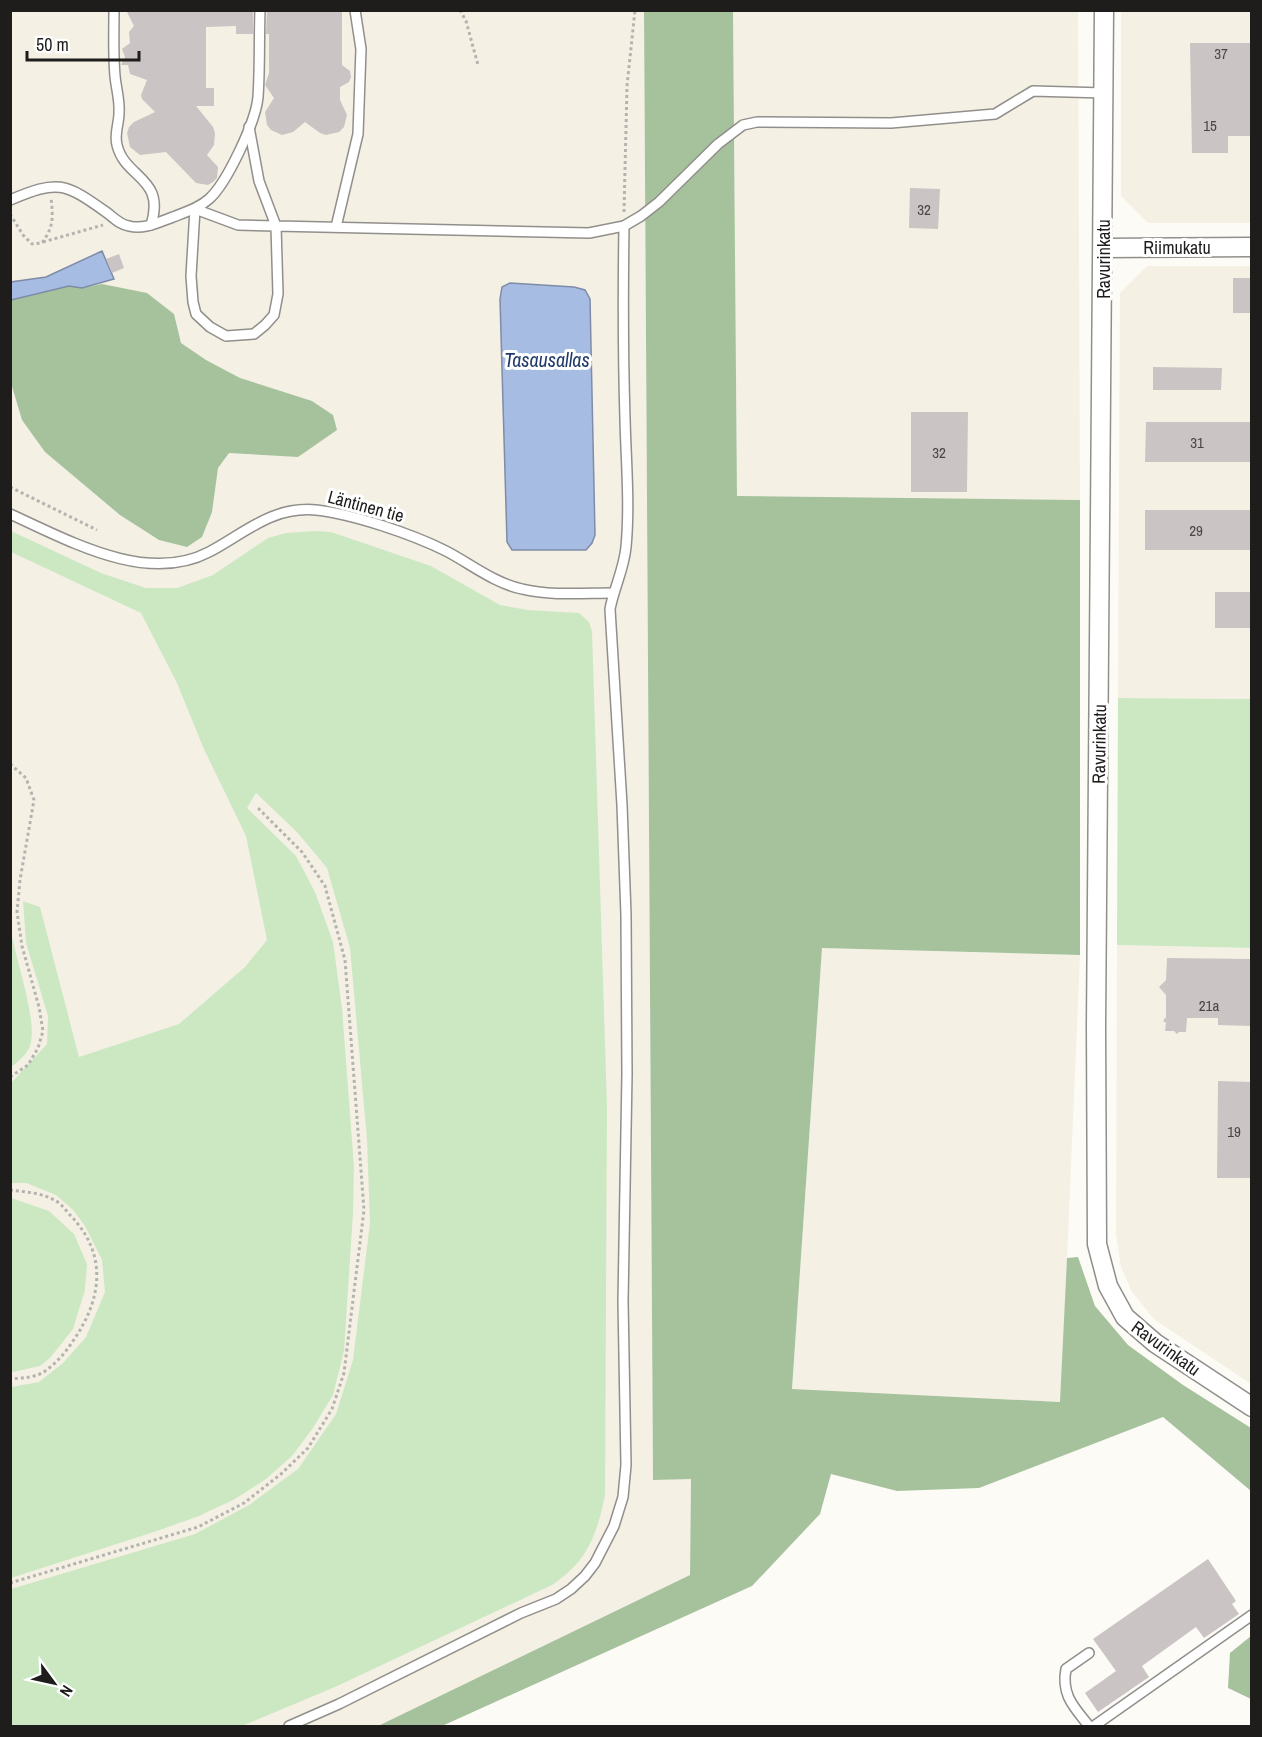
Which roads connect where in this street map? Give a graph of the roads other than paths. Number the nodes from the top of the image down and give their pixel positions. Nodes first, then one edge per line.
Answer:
1 (114, 10) edge
2 (260, 10) edge
3 (355, 10) edge
4 (1104, 10) edge
5 (1104, 93) junction
6 (249, 127) junction
7 (10, 200) edge
8 (195, 209) junction
9 (151, 225) junction
10 (276, 226) junction
11 (624, 226) junction
12 (336, 227) junction
13 (1251, 247) edge
14 (1103, 248) junction
15 (10, 514) edge
16 (613, 593) junction
17 (1251, 1407) edge
18 (1251, 1615) edge
19 (1089, 1653) dead end
20 (289, 1726) edge
21 (1089, 1726) edge
22 (1094, 1726) edge

1 - 9 lane
2 - 6 lane
3 - 12 lane
4 - 5 street, Ravurinkatu
5 - 11 lane
5 - 14 street, Ravurinkatu
6 - 8 lane
6 - 10 lane
7 - 9 lane
8 - 9 lane
8 - 10 lane
8 - 10 lane
10 - 12 lane
11 - 12 lane
11 - 16 lane
13 - 14 street, Riimukatu
14 - 17 street, Ravurinkatu
15 - 16 lane, Läntinen tie
16 - 20 lane
18 - 22 lane
19 - 21 lane

